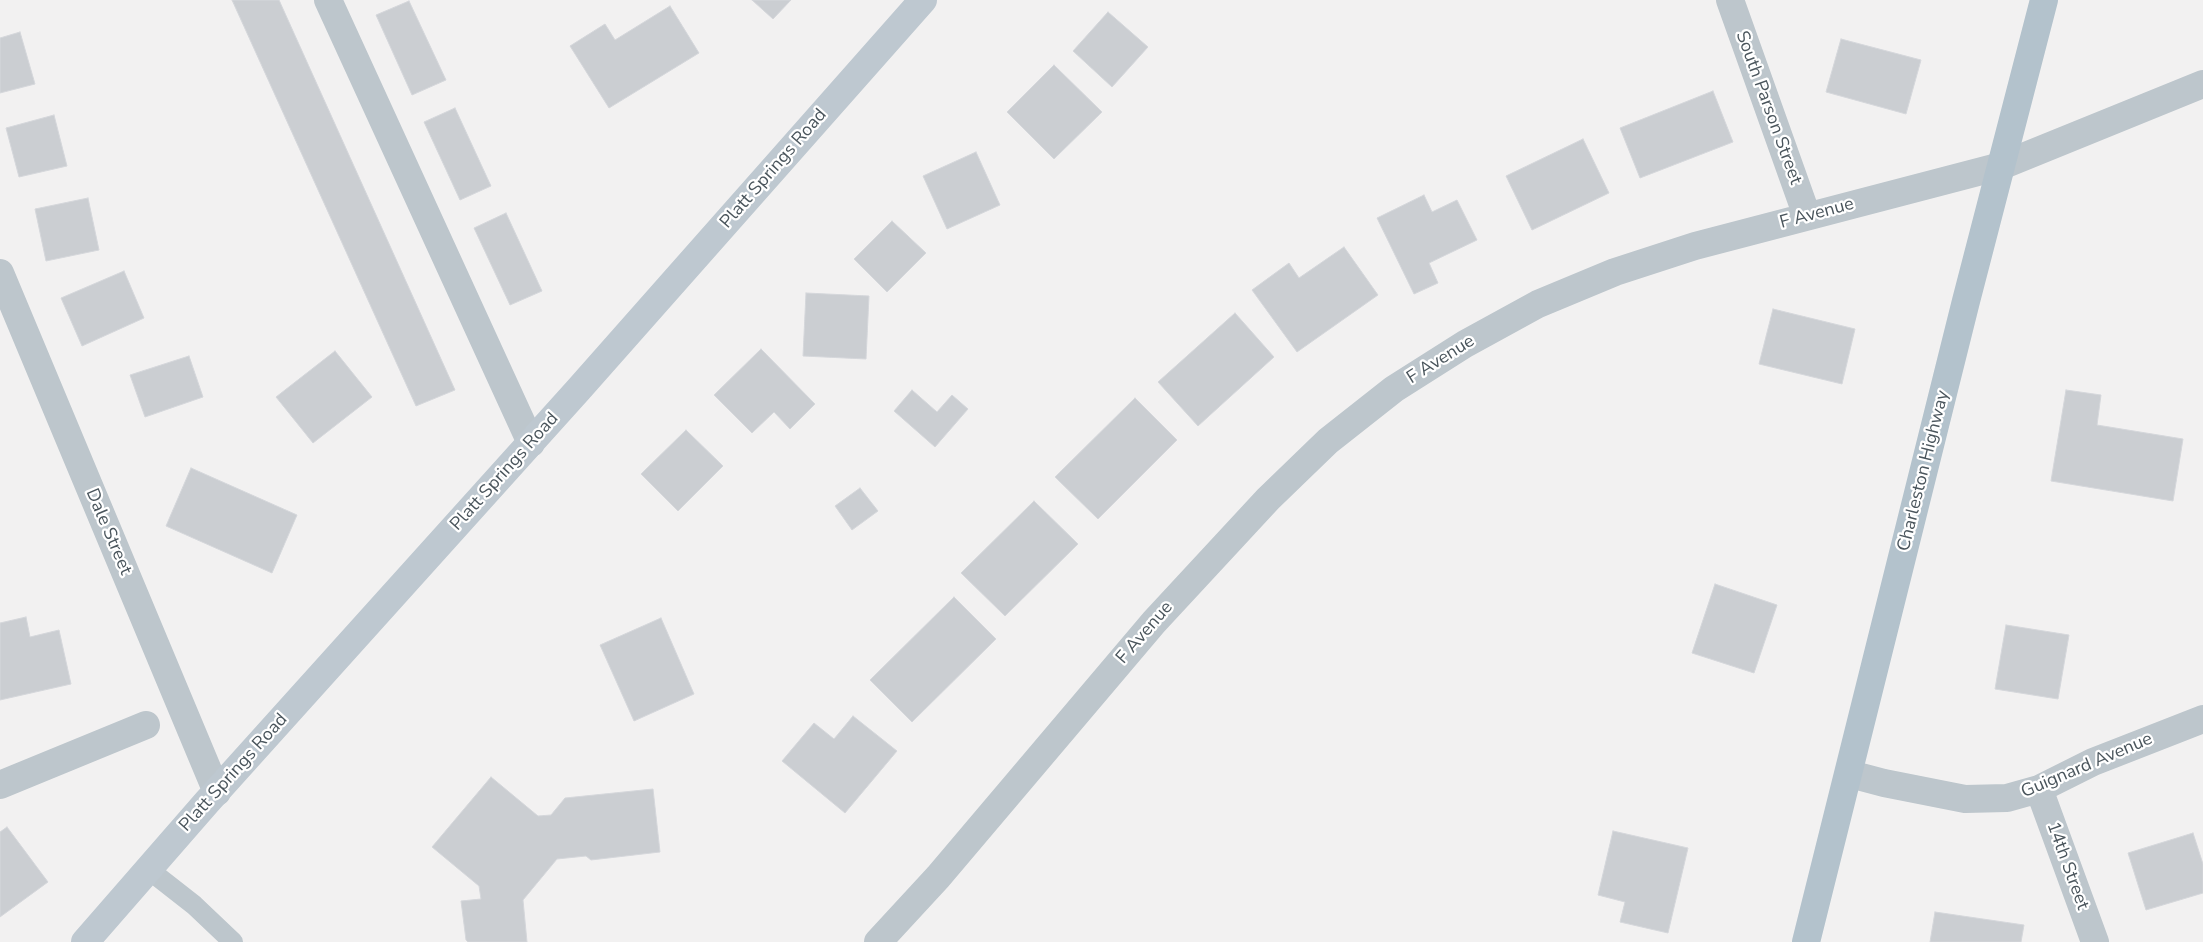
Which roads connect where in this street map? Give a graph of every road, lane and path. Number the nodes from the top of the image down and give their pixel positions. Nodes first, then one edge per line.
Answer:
1 (328, 0) edge
2 (923, 0) edge
3 (1730, 0) edge
4 (2044, 0) edge
5 (2203, 84) edge
6 (2001, 166) junction
7 (1807, 216) junction
8 (0, 273) edge
9 (531, 443) junction
10 (2203, 719) edge
11 (146, 725) dead end
12 (1850, 774) junction
13 (0, 785) edge
14 (2039, 789) junction
15 (217, 792) junction
16 (148, 869) junction
17 (85, 942) edge
18 (232, 942) edge
19 (878, 942) edge
20 (1806, 942) edge
21 (2095, 942) edge

1 - 9 street
2 - 9 main road, Platt Springs Road
3 - 7 street, South Parson Street
4 - 6 main road, Charleston Highway
5 - 6 street, F Avenue
6 - 7 street, F Avenue
6 - 12 main road, Charleston Highway
7 - 19 street, F Avenue
8 - 15 street, Dale Street
9 - 15 main road, Platt Springs Road
10 - 14 street, Guignard Avenue
11 - 13 street
12 - 14 street, Guignard Avenue
12 - 20 main road, Charleston Highway
14 - 21 street, 14th Street
15 - 16 main road, Platt Springs Road
16 - 17 main road, Platt Springs Road
16 - 18 lane

